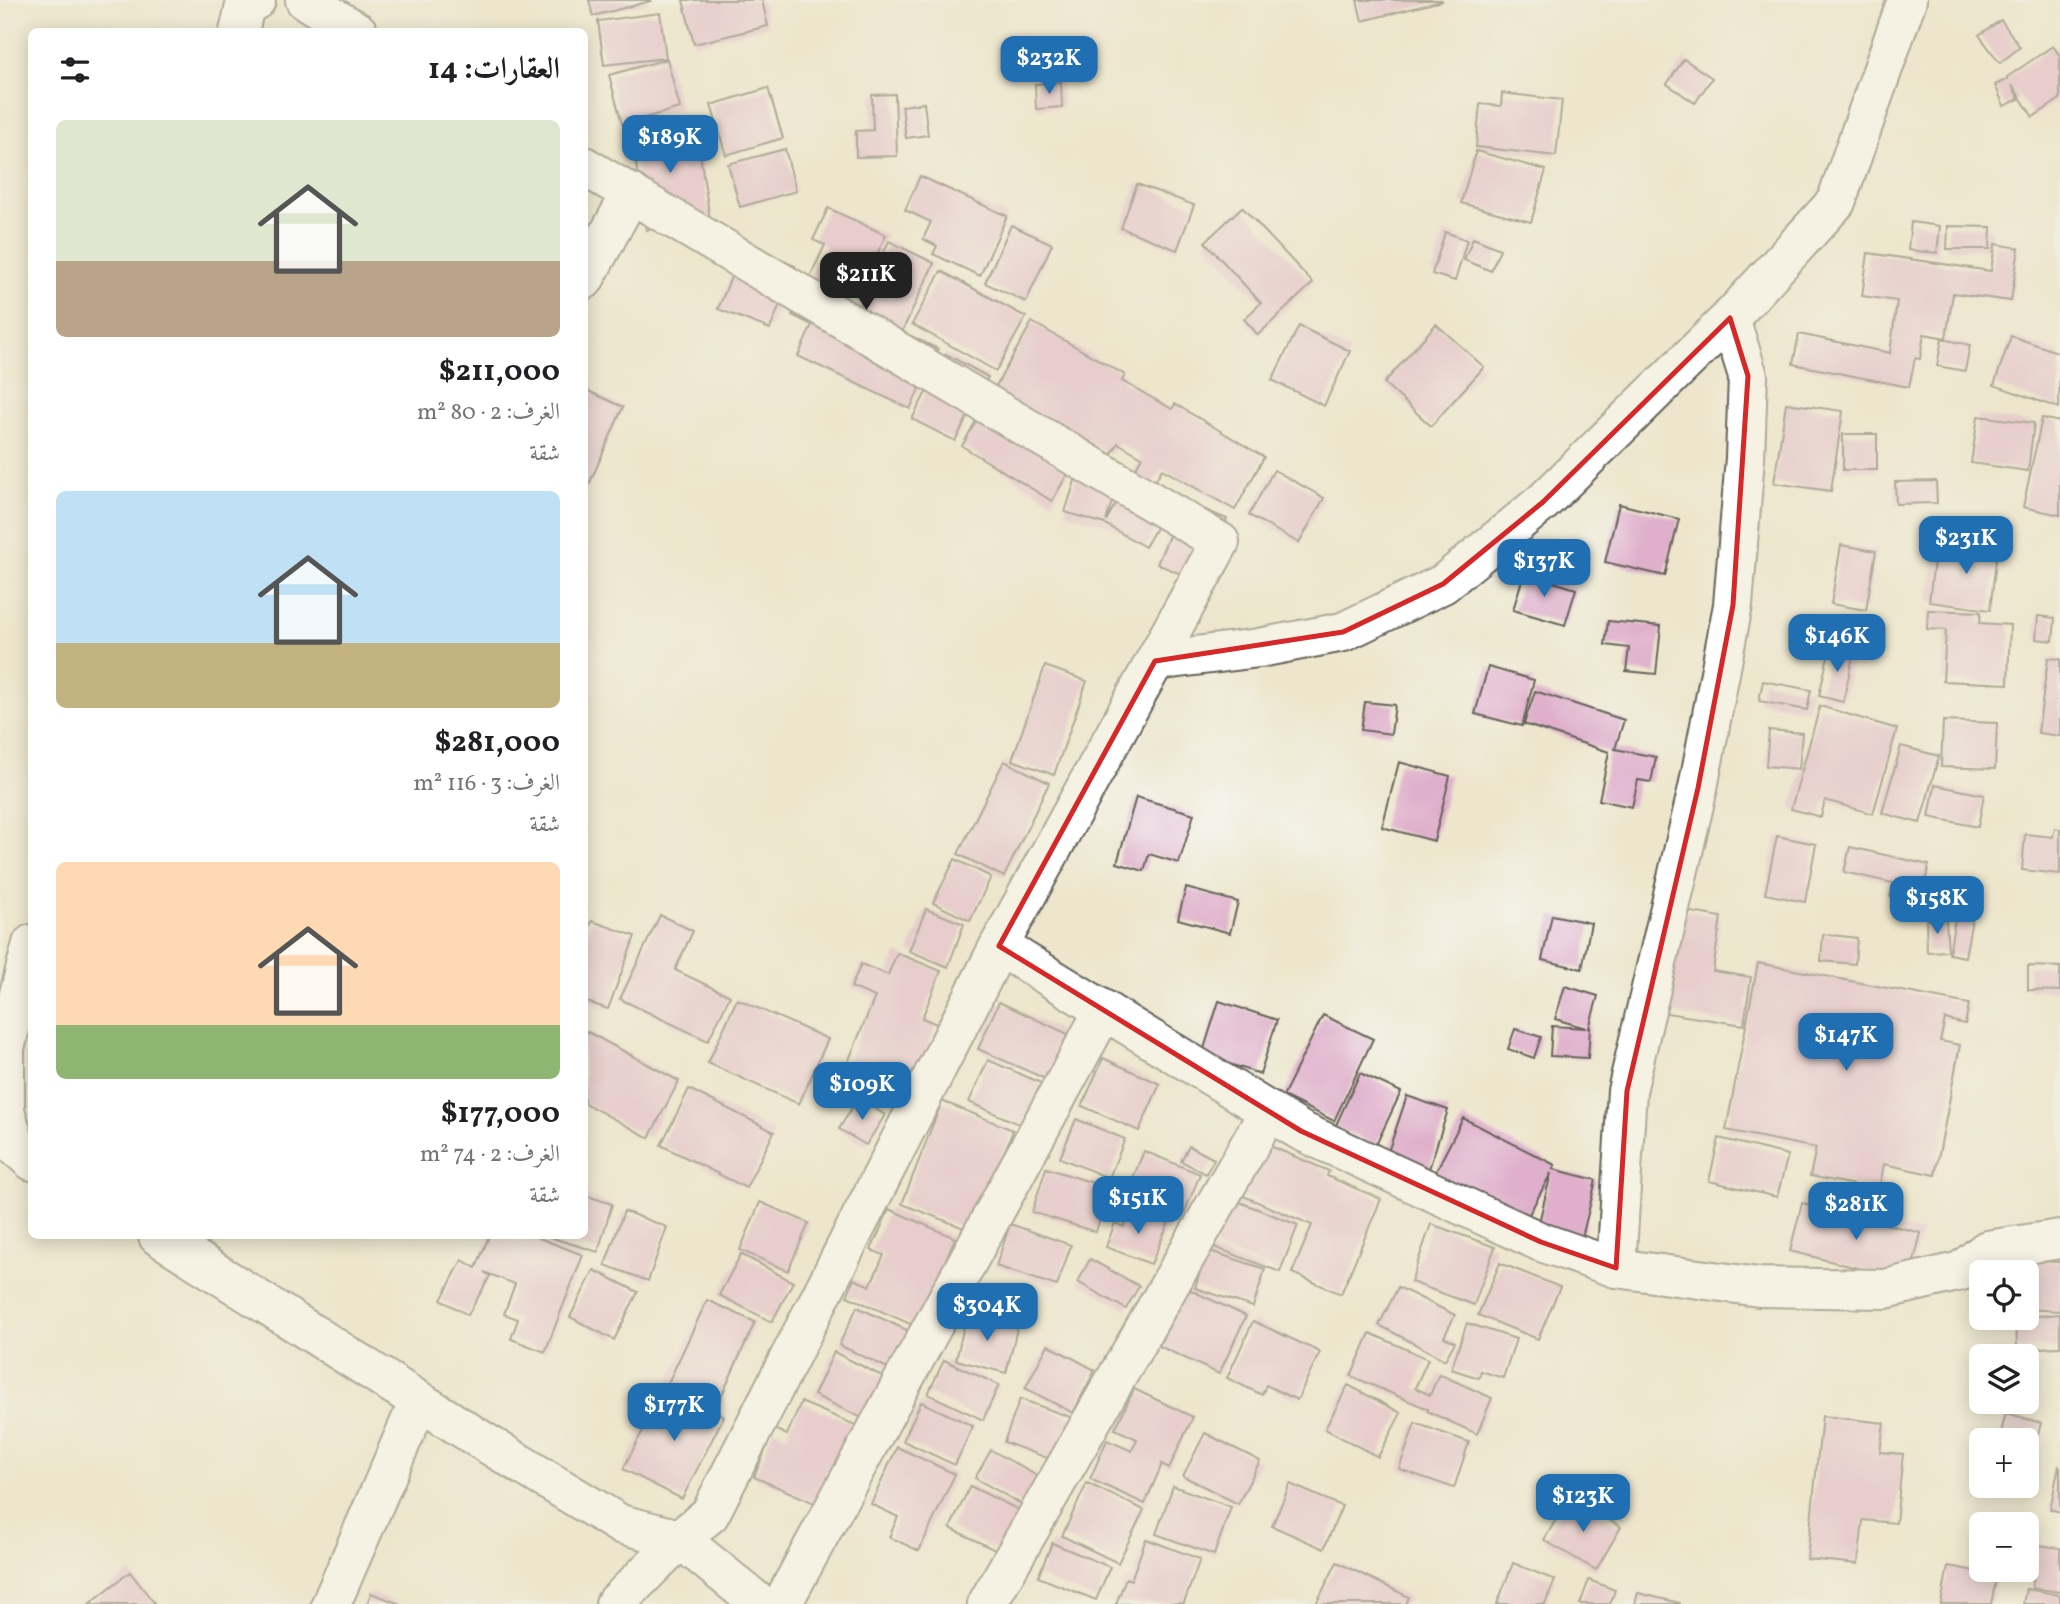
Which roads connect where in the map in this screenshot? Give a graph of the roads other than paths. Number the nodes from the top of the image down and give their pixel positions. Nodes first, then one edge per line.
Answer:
1 (256, 0) edge
2 (305, 0) edge
3 (1907, 0) edge
4 (240, 28) edge
5 (351, 28) edge
6 (588, 168) edge
7 (631, 193) junction
8 (588, 273) edge
9 (1730, 318) junction
10 (1155, 662) junction
11 (999, 946) junction
12 (28, 959) edge
13 (1104, 1010) junction
14 (1269, 1111) junction
15 (28, 1158) edge
16 (163, 1239) edge
17 (2060, 1239) edge
18 (1616, 1268) junction
19 (419, 1401) junction
20 (680, 1539) junction
21 (331, 1604) edge
22 (615, 1604) edge
23 (761, 1604) edge
24 (782, 1604) edge
25 (987, 1604) edge

1 - 4 street
2 - 5 street
3 - 9 street
6 - 7 street
7 - 8 street
7 - 10 street
9 - 10 street
9 - 18 street
10 - 11 street
11 - 13 street
11 - 20 street
12 - 15 street
13 - 14 street
13 - 24 street
14 - 18 street
14 - 25 street
16 - 19 street
17 - 18 street
19 - 20 street
19 - 21 street
20 - 22 street
20 - 23 street

